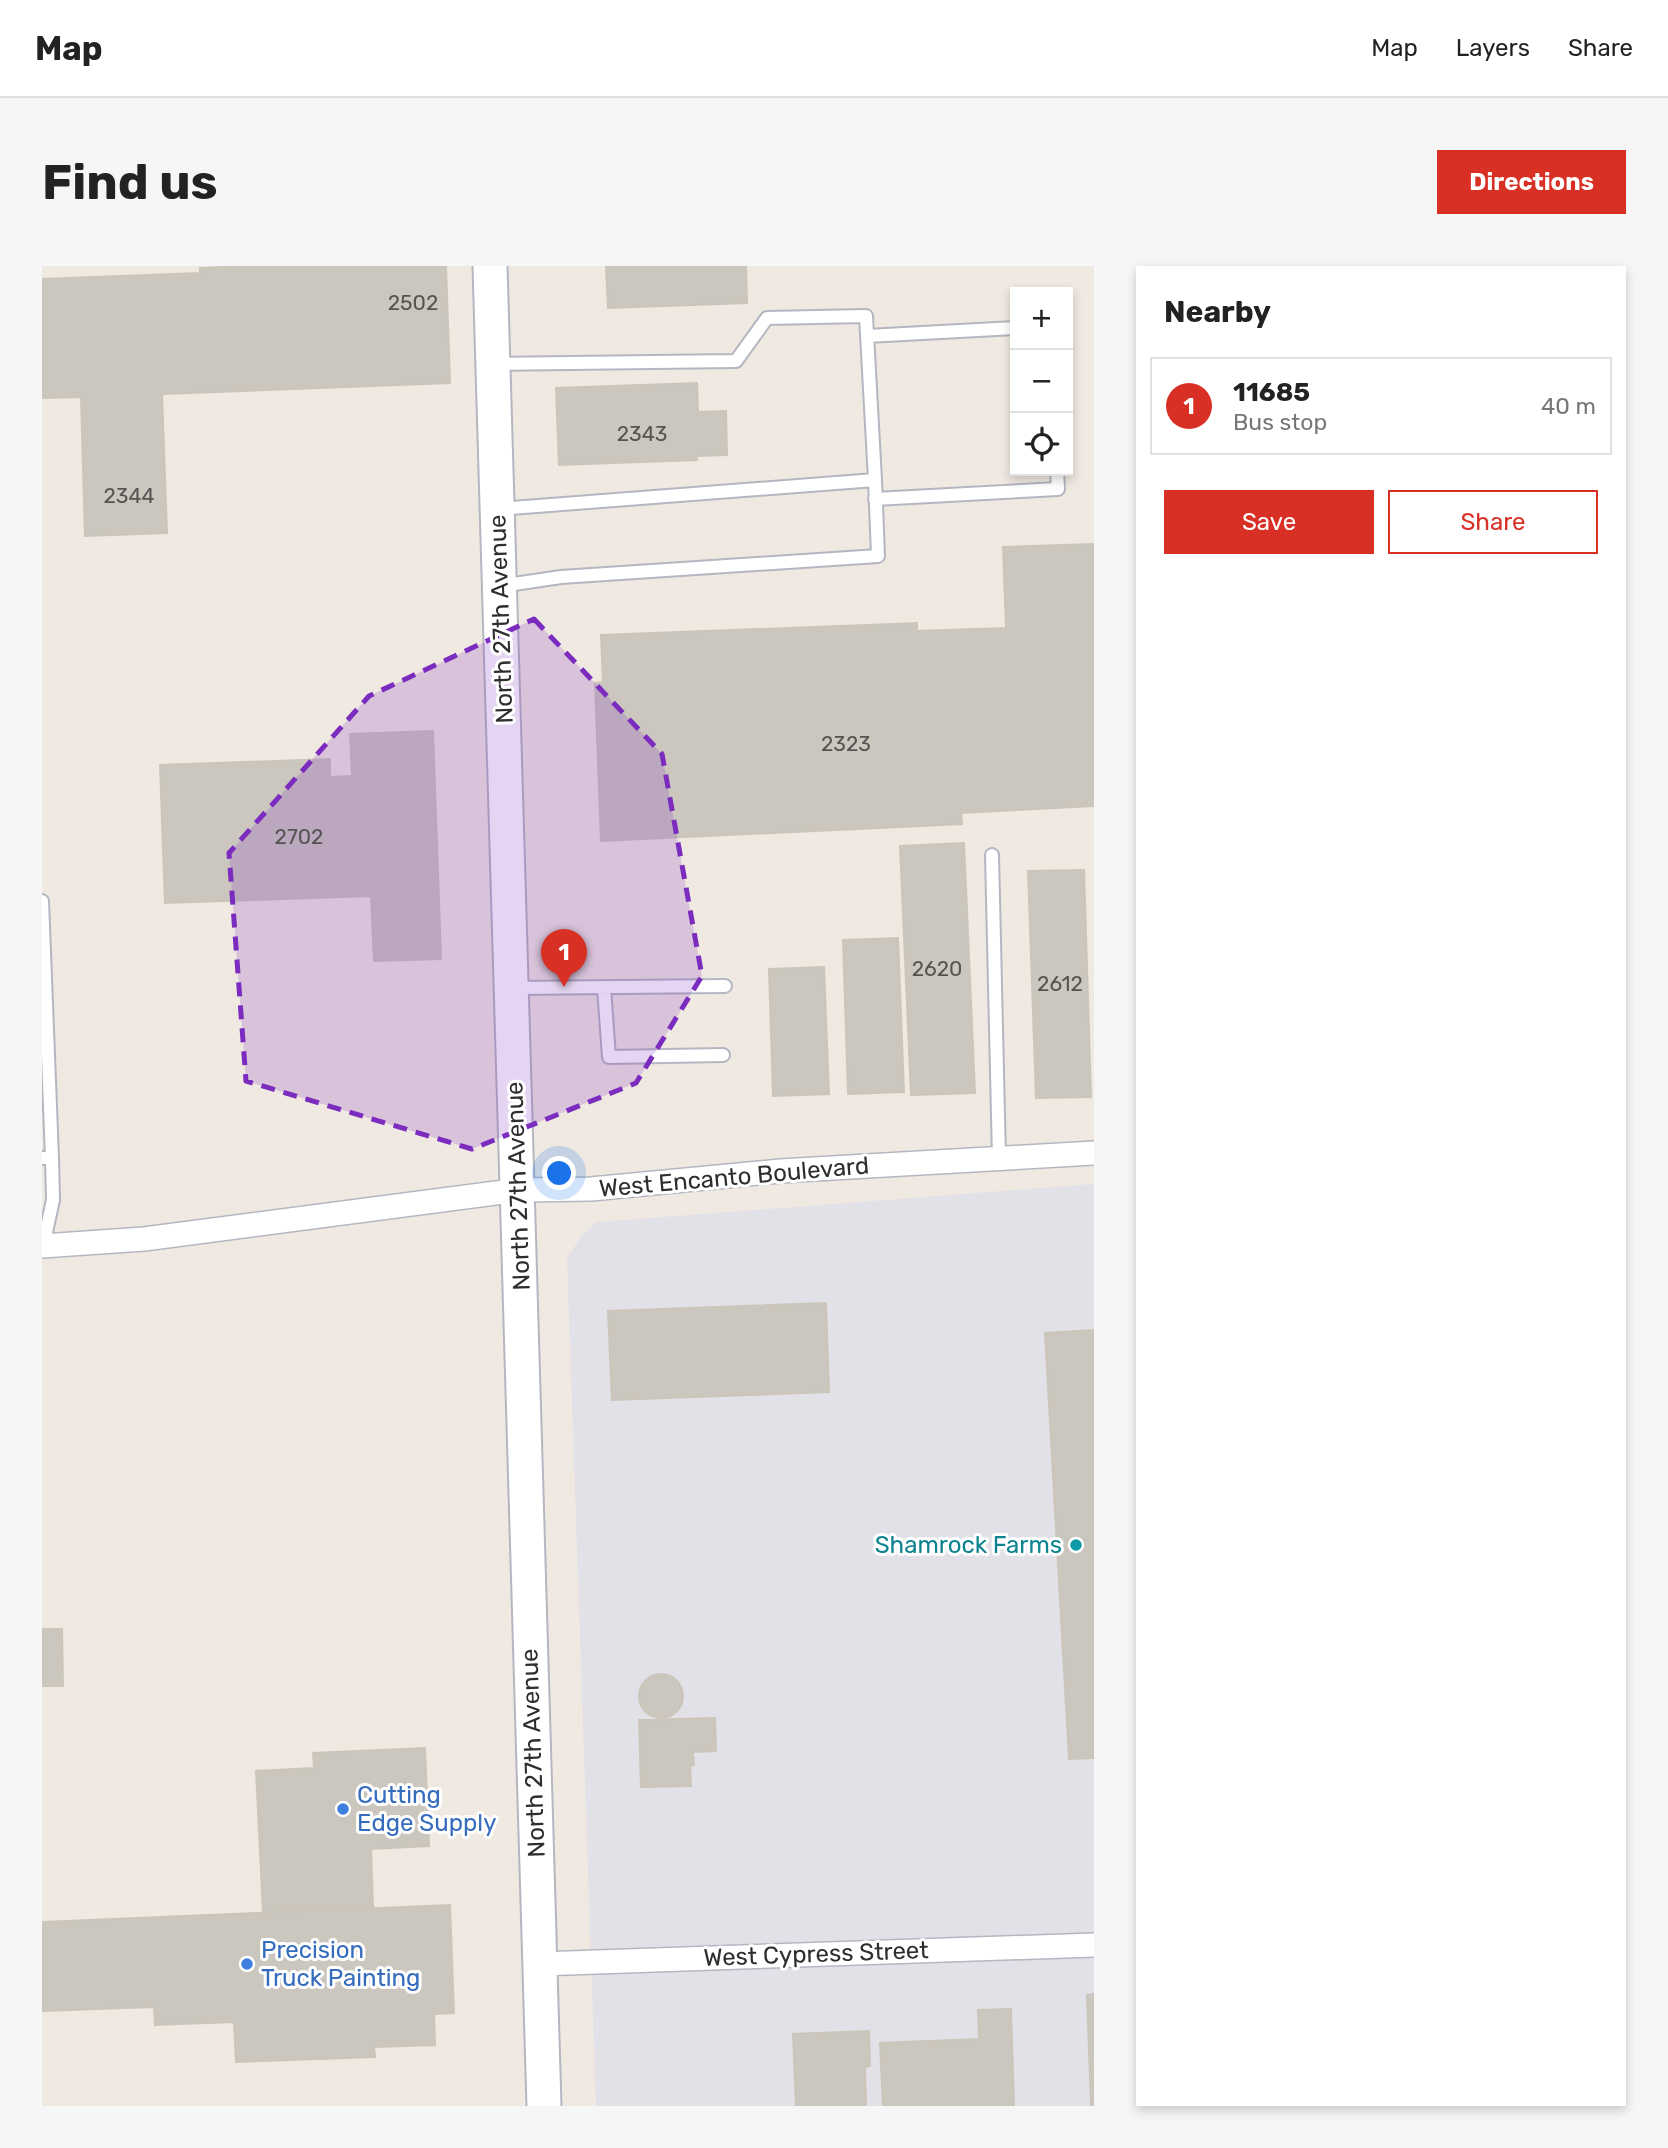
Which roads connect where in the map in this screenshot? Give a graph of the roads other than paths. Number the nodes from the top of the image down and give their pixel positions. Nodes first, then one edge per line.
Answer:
1 (491, 266) edge
2 (1010, 328) edge
3 (867, 336) junction
4 (493, 365) junction
5 (1057, 476) edge
6 (875, 480) junction
7 (875, 499) junction
8 (498, 509) junction
9 (500, 586) junction
10 (992, 855) dead end
11 (42, 901) edge
12 (725, 986) dead end
13 (512, 988) junction
14 (604, 988) junction
15 (723, 1055) dead end
16 (1094, 1153) edge
17 (47, 1158) edge
18 (999, 1158) junction
19 (519, 1190) junction
20 (43, 1246) edge
21 (1094, 1945) edge
22 (539, 1964) junction
23 (544, 2106) edge

1 - 4 main road, North 27th Avenue
2 - 3 lane
3 - 4 lane
3 - 6 lane
4 - 8 main road, North 27th Avenue
5 - 7 lane
6 - 7 lane
6 - 8 lane
7 - 9 lane
8 - 9 main road, North 27th Avenue
9 - 13 main road, North 27th Avenue
10 - 18 lane
11 - 17 lane
12 - 14 lane
13 - 14 lane
13 - 19 main road, North 27th Avenue
14 - 15 lane
16 - 18 street, West Encanto Boulevard
17 - 20 lane
18 - 19 street, West Encanto Boulevard
19 - 20 street, West Encanto Boulevard
19 - 22 main road, North 27th Avenue
21 - 22 street, West Cypress Street
22 - 23 main road, North 27th Avenue

